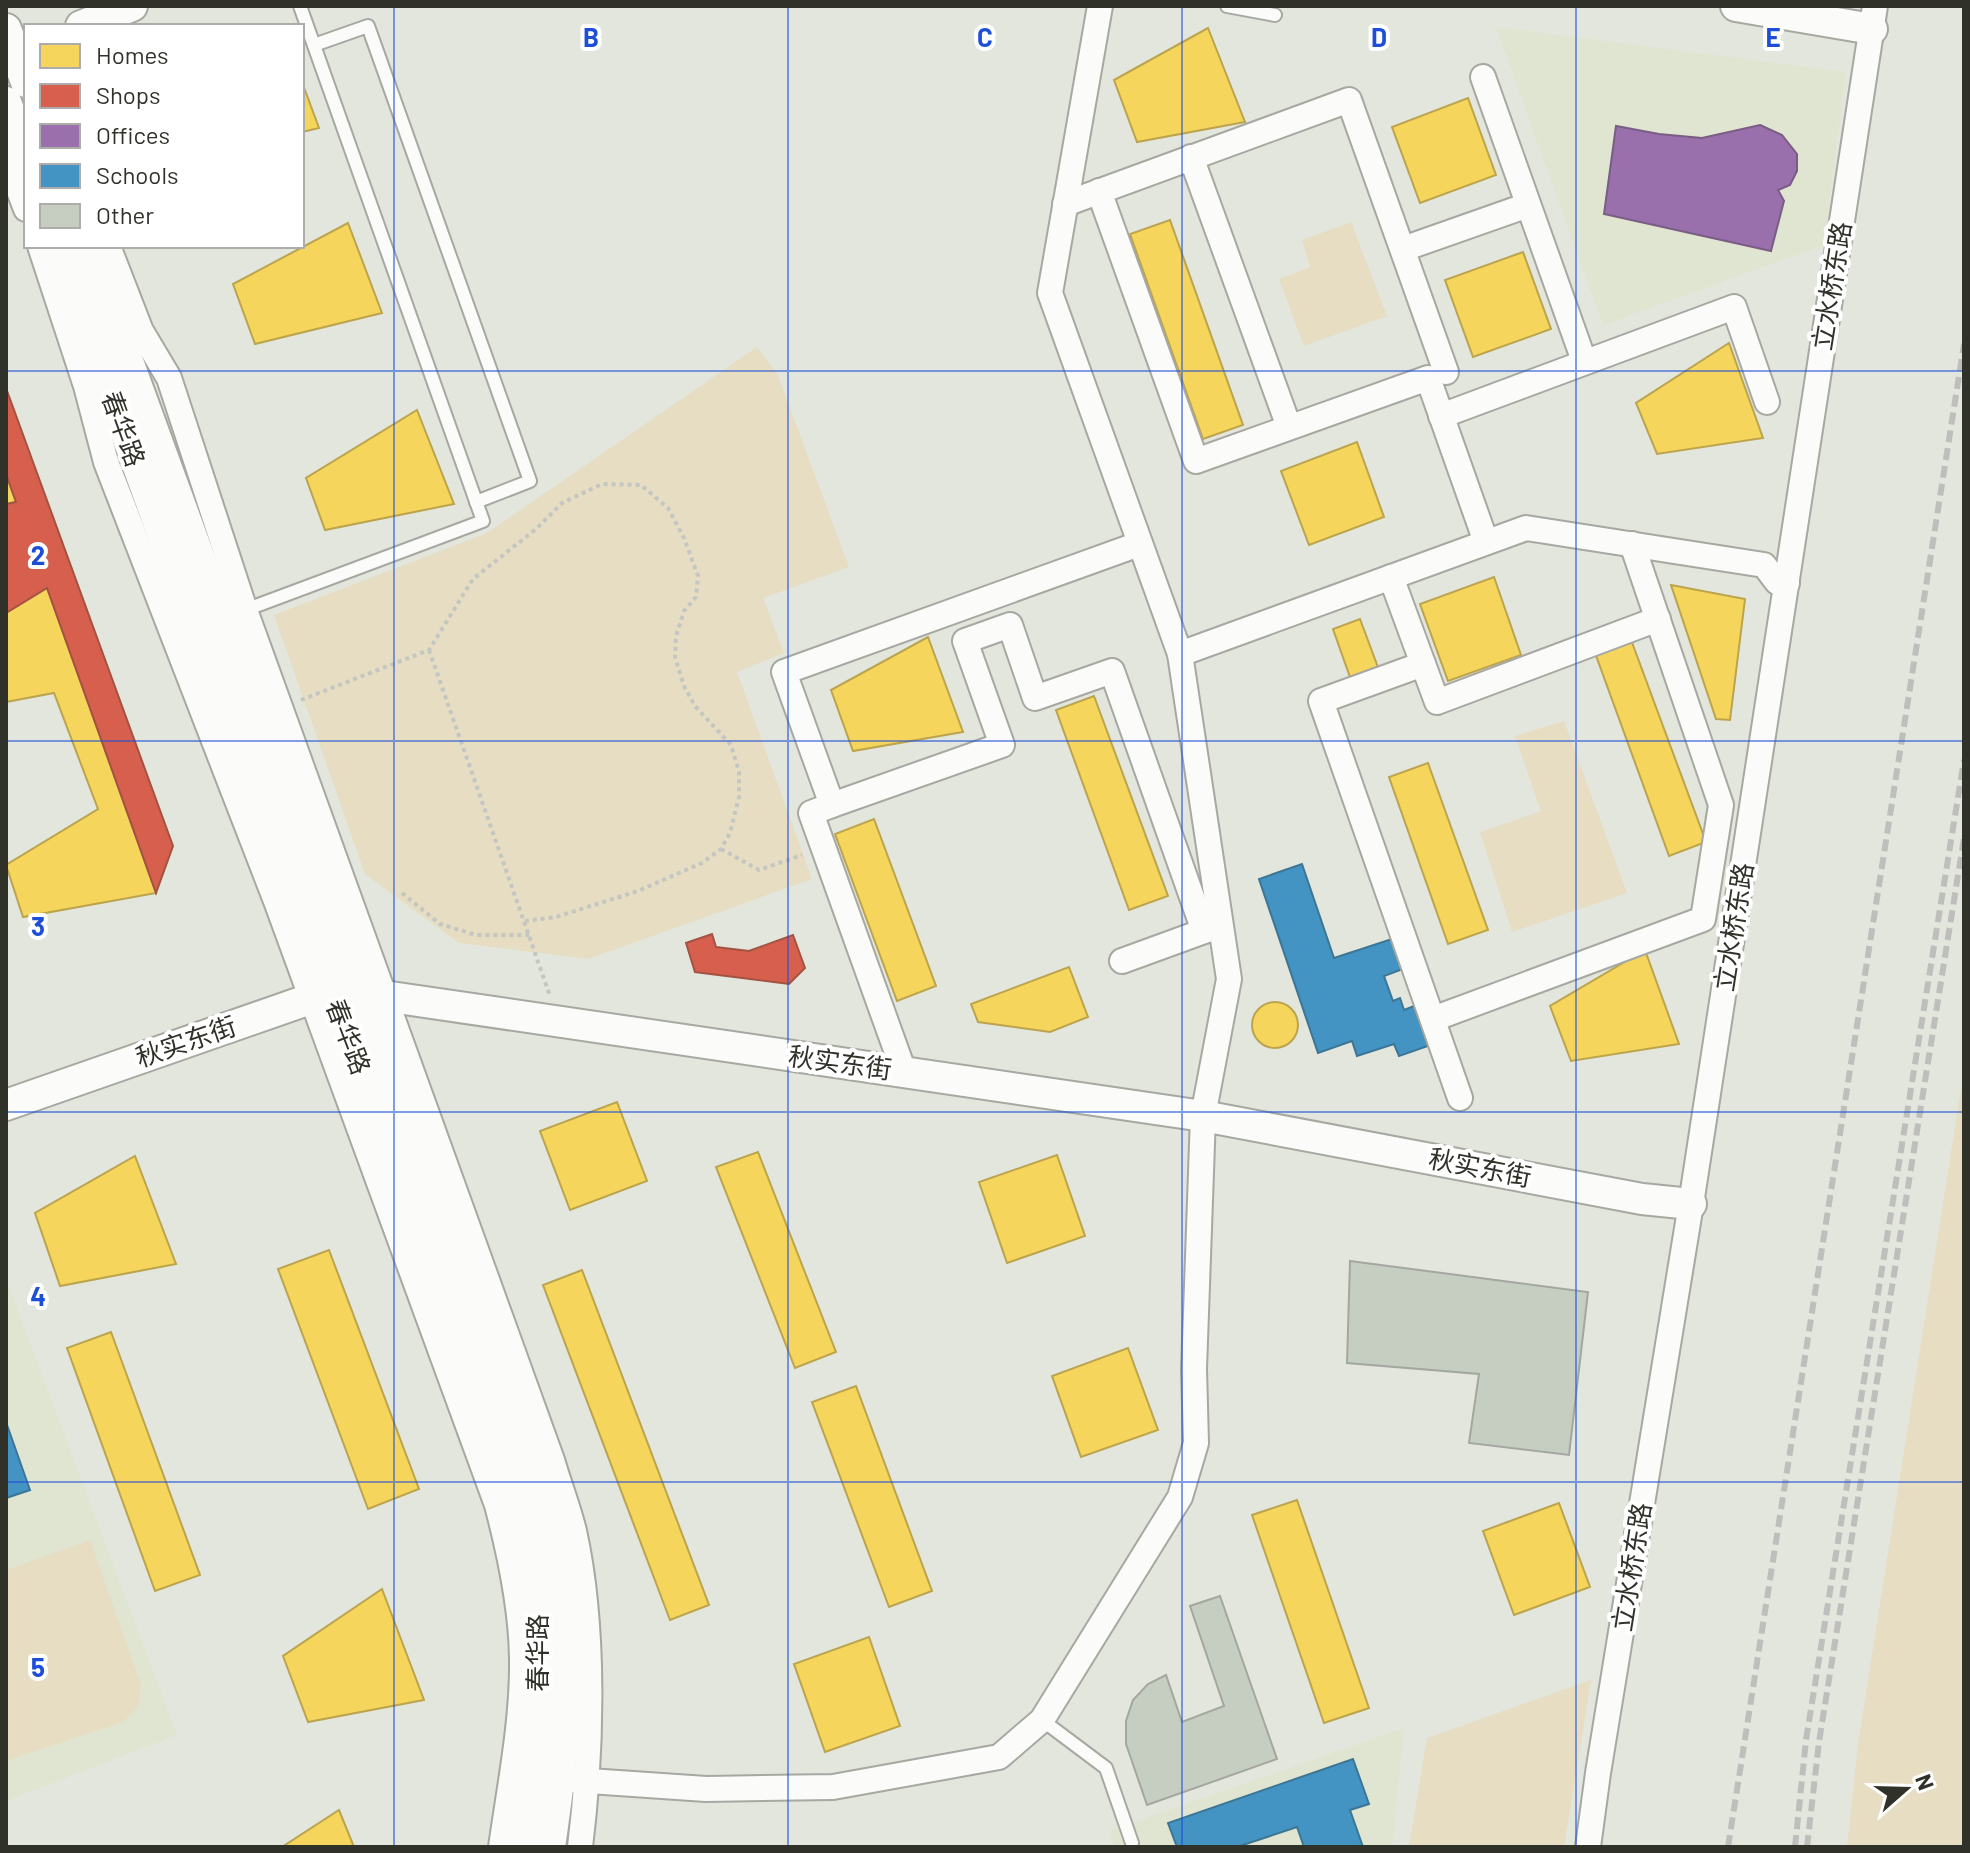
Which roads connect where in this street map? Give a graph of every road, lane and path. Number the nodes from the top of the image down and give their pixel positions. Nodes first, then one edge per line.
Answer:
1 (132, 6) edge
2 (300, 6) edge
3 (1100, 6) edge
4 (1227, 6) edge
5 (1736, 6) edge
6 (1275, 15) dead end
7 (1873, 18) edge
8 (86, 24) edge
9 (314, 45) junction
10 (13, 46) edge
11 (24, 76) edge
12 (1483, 77) dead end
13 (6, 102) edge
14 (24, 152) edge
15 (6, 157) edge
16 (1191, 157) junction
17 (1099, 191) junction
18 (24, 204) edge
19 (1065, 204) junction
20 (1528, 205) junction
21 (41, 248) edge
22 (59, 248) edge
23 (87, 248) edge
24 (109, 248) edge
25 (1403, 249) junction
26 (1584, 361) junction
27 (1437, 375) junction
28 (1767, 402) dead end
29 (1450, 412) junction
30 (1289, 427) junction
31 (476, 502) junction
32 (1486, 542) junction
33 (1139, 544) junction
34 (1632, 544) junction
35 (1391, 577) junction
36 (1787, 583) junction
37 (245, 610) junction
38 (1658, 619) junction
39 (429, 650) junction
40 (1180, 654) junction
41 (1423, 664) junction
42 (280, 709) junction
43 (832, 805) junction
44 (823, 848) junction
45 (721, 849) junction
46 (402, 893) dead end
47 (524, 921) junction
48 (1212, 928) junction
49 (529, 935) junction
50 (1122, 961) dead end
51 (332, 991) junction
52 (384, 996) junction
53 (1433, 1019) junction
54 (559, 1021) junction
55 (904, 1072) junction
56 (1460, 1098) dead end
57 (6, 1105) edge
58 (1203, 1116) junction
59 (1691, 1204) junction
60 (1042, 1720) junction
61 (574, 1780) junction
62 (1132, 1843) dead end
63 (501, 1847) edge
64 (524, 1847) edge
65 (550, 1847) edge
66 (580, 1847) edge
67 (1588, 1847) edge

1 - 8 street
2 - 9 lane
3 - 19 street
4 - 6 lane
5 - 7 street
7 - 36 street, 立水桥东路
9 - 31 lane
9 - 31 lane
10 - 11 street
12 - 20 street
13 - 14 street
15 - 18 street
16 - 17 street
16 - 25 street
16 - 30 street
17 - 19 street
17 - 30 street
19 - 33 street
20 - 25 street
20 - 26 street
21 - 51 street
22 - 51 street, 春华路
23 - 51 street, 春华路
24 - 37 street
25 - 27 street
26 - 28 street
26 - 29 street
27 - 29 street
27 - 30 street
29 - 32 street
31 - 37 lane
32 - 34 street
32 - 35 street
33 - 40 street
33 - 43 street
34 - 36 street
34 - 38 street
35 - 40 street
35 - 41 street
36 - 59 street, 立水桥东路
37 - 42 street
38 - 41 street
38 - 53 street
39 - 42 path
39 - 45 path
39 - 47 path
40 - 48 street
41 - 53 street
42 - 52 street
43 - 44 street
43 - 48 street
44 - 45 path
44 - 55 street
45 - 47 path
46 - 49 path
47 - 49 path
48 - 50 street
48 - 58 street
49 - 54 path
51 - 52 street, 秋实东街
51 - 57 street, 秋实东街
51 - 61 street, 春华路
51 - 63 street
51 - 64 street, 春华路
52 - 54 street, 秋实东街
52 - 61 street
53 - 56 street
54 - 55 street, 秋实东街
55 - 58 street, 秋实东街
58 - 59 street, 秋实东街
58 - 60 street
59 - 67 street, 立水桥东路
60 - 61 street
60 - 62 lane
61 - 65 street, 春华路
61 - 66 street

